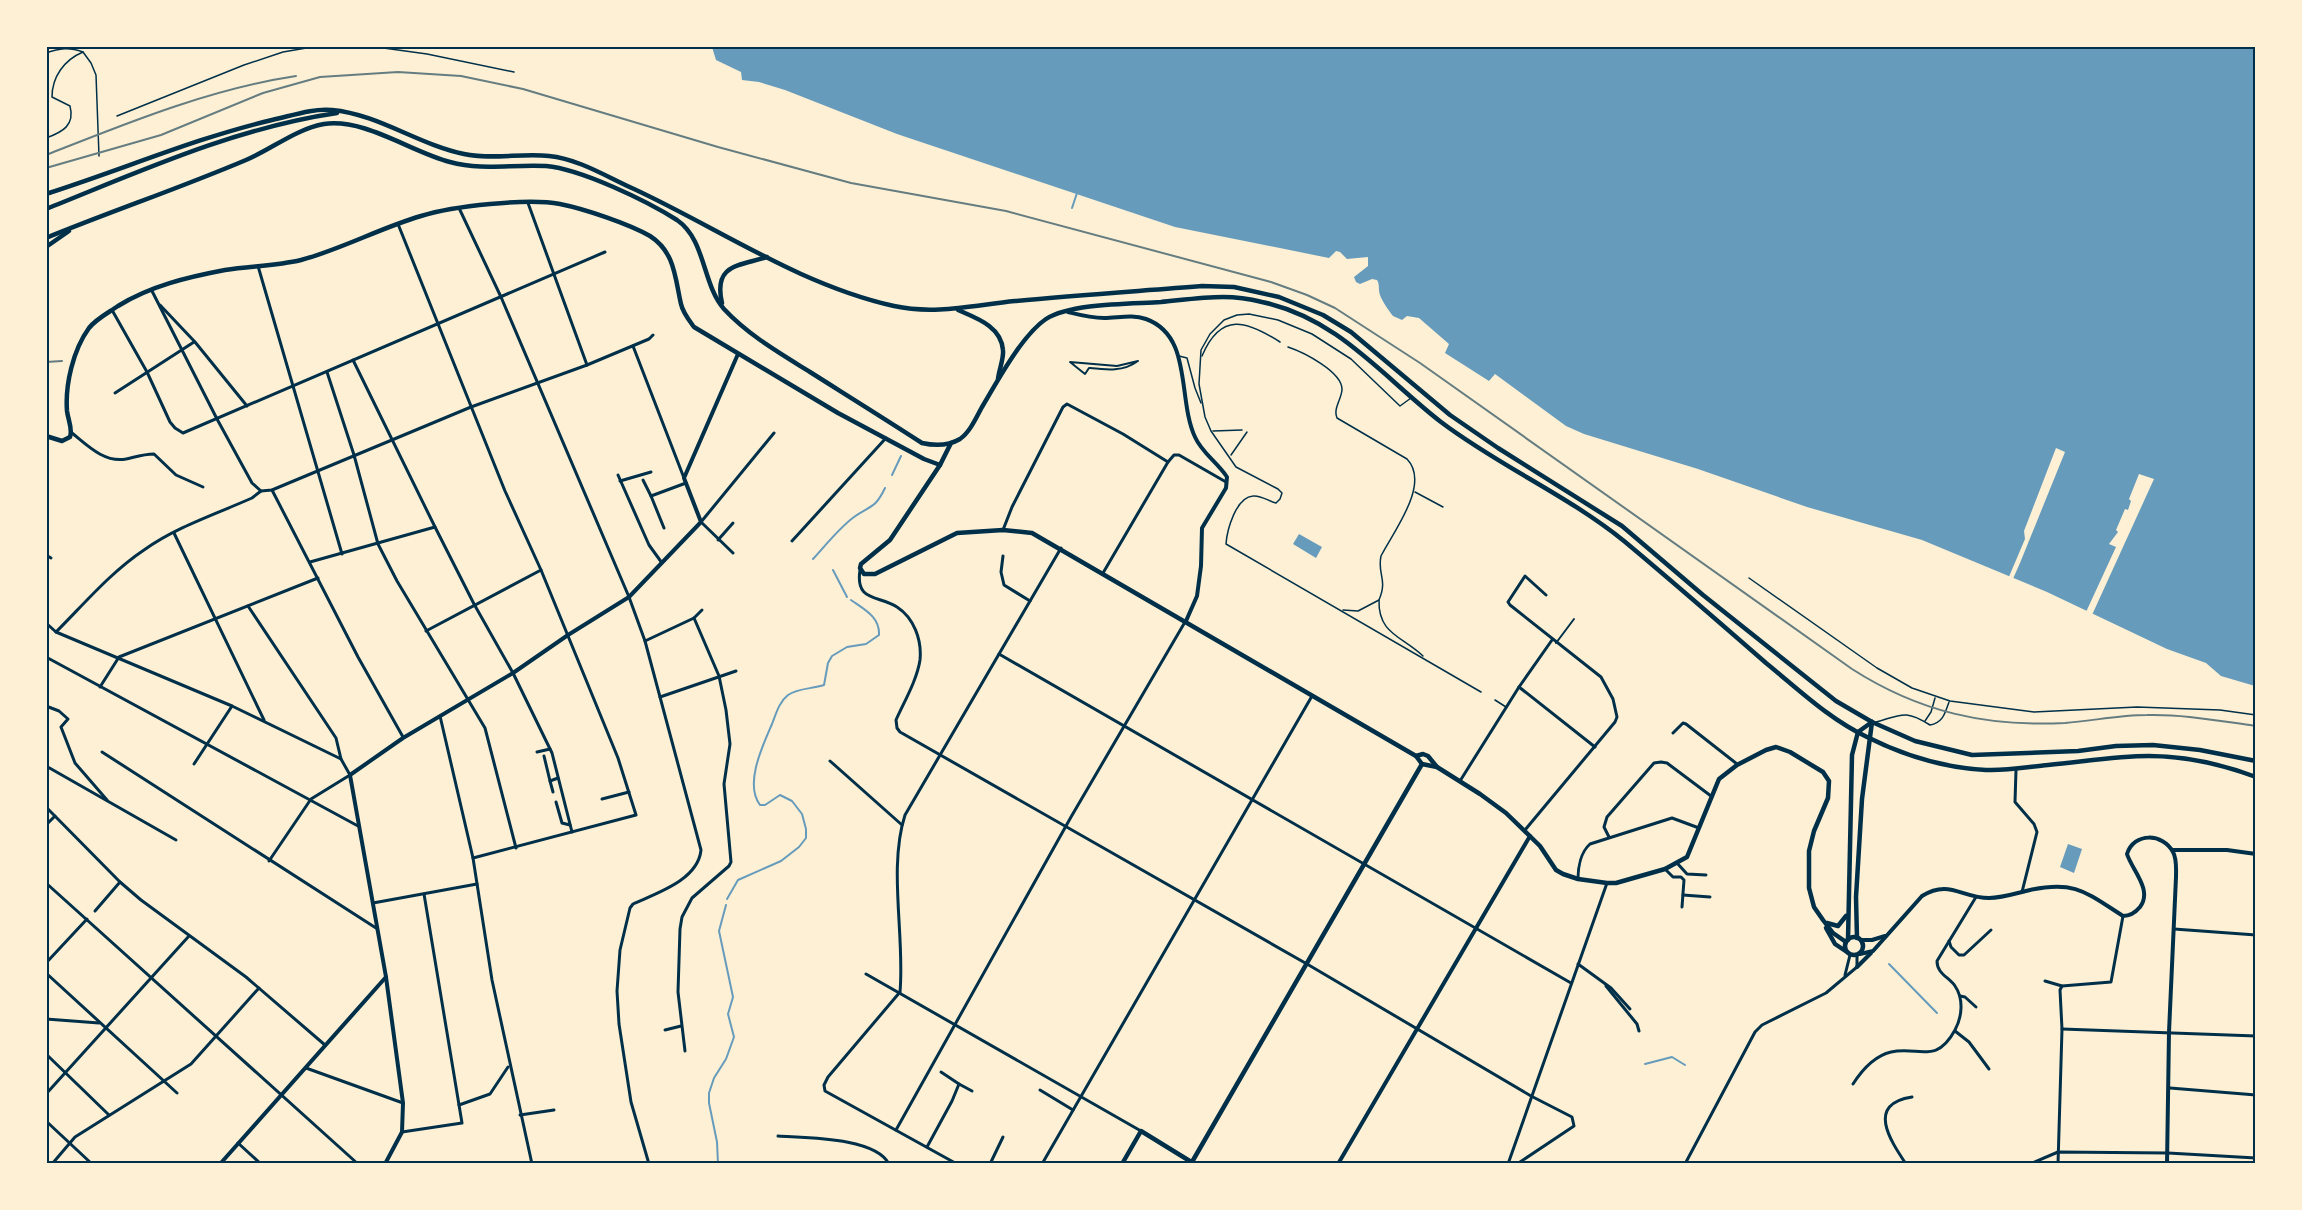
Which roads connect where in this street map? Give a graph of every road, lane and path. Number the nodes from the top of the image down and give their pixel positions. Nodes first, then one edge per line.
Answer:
1 (318, 46) edge
2 (369, 46) edge
3 (83, 52) junction
4 (46, 53) edge
5 (514, 72) dead end
6 (46, 93) edge
7 (52, 97) junction
8 (343, 112) junction
9 (117, 116) dead end
10 (46, 138) edge
11 (99, 156) dead end
12 (46, 194) edge
13 (528, 202) junction
14 (46, 208) edge
15 (459, 208) junction
16 (398, 224) junction
17 (77, 225) junction
18 (46, 238) edge
19 (46, 247) edge
20 (605, 252) dead end
21 (767, 257) junction
22 (258, 266) junction
23 (554, 274) junction
24 (151, 289) junction
25 (501, 297) junction
26 (158, 302) junction
27 (723, 308) junction
28 (112, 310) junction
29 (955, 310) junction
30 (1067, 311) junction
31 (438, 324) junction
32 (653, 335) dead end
33 (195, 342) junction
34 (1280, 342) dead end
35 (633, 346) junction
36 (1288, 347) dead end
37 (181, 349) junction
38 (738, 354) junction
39 (1178, 356) junction
40 (1202, 356) junction
41 (353, 360) junction
42 (1138, 362) joint
43 (587, 365) junction
44 (147, 372) junction
45 (327, 372) junction
46 (538, 383) junction
47 (996, 384) junction
48 (292, 386) junction
49 (115, 393) dead end
50 (1412, 398) junction
51 (1201, 404) junction
52 (247, 406) junction
53 (471, 407) junction
54 (217, 420) junction
55 (1242, 430) dead end
56 (1211, 431) junction
57 (1247, 432) dead end
58 (72, 433) junction
59 (774, 434) dead end
60 (46, 436) edge
61 (886, 438) junction
62 (392, 440) junction
63 (951, 443) junction
64 (354, 455) junction
65 (1230, 456) junction
66 (1168, 462) junction
67 (940, 465) junction
68 (316, 470) junction
69 (651, 472) dead end
70 (618, 475) dead end
71 (684, 478) junction
72 (643, 480) dead end
73 (620, 481) junction
74 (686, 483) junction
75 (1228, 483) junction
76 (203, 487) dead end
77 (272, 490) junction
78 (261, 491) junction
79 (1415, 492) junction
80 (651, 496) junction
81 (1443, 507) dead end
82 (701, 522) junction
83 (733, 523) dead end
84 (435, 527) junction
85 (664, 528) dead end
86 (1003, 530) junction
87 (174, 533) junction
88 (718, 540) junction
89 (792, 541) dead end
90 (378, 544) junction
91 (1061, 548) junction
92 (733, 553) dead end
93 (342, 554) junction
94 (46, 555) edge
95 (1003, 556) dead end
96 (51, 558) dead end
97 (310, 562) junction
98 (662, 563) junction
99 (860, 568) junction
100 (541, 570) junction
101 (1103, 573) junction
102 (318, 578) junction
103 (1749, 578) dead end
104 (1546, 595) dead end
105 (629, 597) junction
106 (1379, 600) junction
107 (1030, 601) junction
108 (474, 604) junction
109 (248, 606) junction
110 (702, 610) dead end
111 (1342, 610) junction
112 (217, 618) junction
113 (694, 618) junction
114 (1574, 619) dead end
115 (1186, 621) junction
116 (46, 623) edge
117 (426, 631) junction
118 (56, 632) junction
119 (568, 635) junction
120 (645, 641) junction
121 (1554, 641) junction
122 (999, 654) junction
123 (46, 657) edge
124 (119, 657) junction
125 (1425, 659) junction
126 (736, 671) dead end
127 (513, 673) junction
128 (718, 676) junction
129 (100, 687) junction
130 (1519, 687) junction
131 (1481, 692) dead end
132 (1312, 694) junction
133 (660, 697) junction
134 (1936, 697) junction
135 (469, 699) junction
136 (1494, 700) dead end
137 (1950, 701) junction
138 (46, 706) edge
139 (232, 706) junction
140 (1506, 707) junction
141 (2256, 715) edge
142 (440, 716) junction
143 (265, 722) junction
144 (1924, 722) junction
145 (1872, 723) junction
146 (1125, 725) junction
147 (1858, 732) junction
148 (1673, 733) dead end
149 (403, 738) junction
150 (1870, 739) junction
151 (207, 744) junction
152 (1595, 747) junction
153 (550, 749) junction
154 (102, 752) dead end
155 (537, 752) dead end
156 (940, 754) junction
157 (544, 756) dead end
158 (1416, 756) junction
159 (341, 759) junction
160 (830, 761) dead end
161 (2256, 761) edge
162 (195, 764) dead end
163 (1422, 764) junction
164 (1737, 765) junction
165 (46, 766) edge
166 (1437, 767) junction
167 (2016, 770) junction
168 (350, 775) junction
169 (2256, 777) edge
170 (558, 778) junction
171 (550, 781) junction
172 (1460, 781) junction
173 (553, 792) dead end
174 (628, 792) junction
175 (1711, 796) junction
176 (311, 799) junction
177 (602, 799) dead end
178 (1252, 800) junction
179 (556, 802) dead end
180 (111, 804) junction
181 (46, 807) edge
182 (55, 816) junction
183 (46, 825) edge
184 (358, 825) junction
185 (570, 825) junction
186 (902, 825) junction
187 (1066, 826) junction
188 (1699, 828) junction
189 (1525, 830) junction
190 (572, 832) junction
191 (1530, 835) junction
192 (1609, 837) junction
193 (176, 840) dead end
194 (516, 848) junction
195 (2173, 850) junction
196 (2256, 854) edge
197 (472, 858) junction
198 (269, 861) junction
199 (1677, 863) junction
200 (1364, 864) junction
201 (1665, 869) junction
202 (1706, 875) dead end
203 (1578, 879) junction
204 (46, 882) edge
205 (120, 882) junction
206 (1606, 883) junction
207 (477, 884) junction
208 (2022, 892) junction
209 (424, 894) junction
210 (1683, 895) junction
211 (1977, 896) junction
212 (1710, 897) dead end
213 (1194, 900) junction
214 (373, 903) junction
215 (1682, 907) dead end
216 (95, 910) dead end
217 (1847, 914) junction
218 (2123, 916) junction
219 (87, 919) junction
220 (1823, 920) junction
221 (1475, 927) junction
222 (378, 929) junction
223 (2173, 929) junction
224 (1990, 930) dead end
225 (1886, 935) junction
226 (2256, 935) edge
227 (189, 936) junction
228 (1859, 939) junction
229 (1847, 941) junction
230 (1949, 941) junction
231 (1873, 951) junction
232 (1849, 953) junction
233 (1858, 955) junction
234 (46, 963) edge
235 (1578, 963) junction
236 (1307, 964) junction
237 (1857, 968) junction
238 (46, 973) edge
239 (866, 974) dead end
240 (150, 976) junction
241 (387, 976) junction
242 (1845, 977) junction
243 (2045, 981) dead end
244 (1603, 982) junction
245 (1571, 983) junction
246 (2062, 986) junction
247 (259, 988) junction
248 (900, 992) junction
249 (1960, 996) junction
250 (1976, 1007) dead end
251 (1630, 1009) dead end
252 (46, 1019) edge
253 (101, 1023) junction
254 (955, 1025) junction
255 (681, 1026) junction
256 (1416, 1027) junction
257 (106, 1028) junction
258 (2062, 1029) junction
259 (665, 1030) dead end
260 (1639, 1031) dead end
261 (1955, 1031) junction
262 (2169, 1032) junction
263 (217, 1036) junction
264 (2256, 1036) edge
265 (325, 1045) junction
266 (685, 1051) dead end
267 (48, 1056) edge
268 (509, 1066) junction
269 (306, 1068) junction
270 (1989, 1069) dead end
271 (66, 1072) junction
272 (941, 1072) dead end
273 (164, 1082) junction
274 (959, 1084) junction
275 (1853, 1084) dead end
276 (2170, 1088) junction
277 (1040, 1090) dead end
278 (972, 1091) dead end
279 (177, 1093) dead end
280 (46, 1094) edge
281 (282, 1095) junction
282 (2256, 1095) edge
283 (1082, 1096) junction
284 (1532, 1096) junction
285 (1912, 1097) dead end
286 (403, 1103) junction
287 (459, 1105) junction
288 (554, 1110) dead end
289 (1073, 1110) junction
290 (109, 1115) junction
291 (520, 1115) junction
292 (46, 1121) edge
293 (896, 1130) junction
294 (1141, 1131) junction
295 (402, 1132) junction
296 (778, 1136) dead end
297 (1003, 1137) dead end
298 (70, 1143) junction
299 (238, 1143) junction
300 (927, 1147) junction
301 (2058, 1152) junction
302 (2168, 1153) junction
303 (2256, 1158) edge
304 (1193, 1163) edge
305 (52, 1164) edge
306 (92, 1164) edge
307 (220, 1164) edge
308 (261, 1164) edge
309 (358, 1164) edge
310 (386, 1164) edge
311 (532, 1164) edge
312 (649, 1164) edge
313 (889, 1164) edge
314 (957, 1164) edge
315 (990, 1164) edge
316 (1042, 1164) edge
317 (1122, 1164) edge
318 (1338, 1164) edge
319 (1508, 1164) edge
320 (1517, 1164) edge
321 (1685, 1164) edge
322 (1906, 1164) edge
323 (2030, 1164) edge
324 (2058, 1164) edge
325 (2168, 1164) edge

1 - 9 lane
2 - 5 lane
3 - 4 lane
3 - 7 lane
3 - 11 lane
6 - 7 lane
7 - 10 lane
8 - 12 main road
8 - 14 main road
8 - 21 main road
13 - 15 main road
13 - 23 street
13 - 38 main road
15 - 16 main road
15 - 25 street
16 - 22 main road
16 - 31 street
17 - 18 main road
17 - 19 main road
17 - 27 main road
20 - 23 street
21 - 27 main road
21 - 29 main road
22 - 24 main road
22 - 48 street
23 - 25 street
23 - 43 street
24 - 26 street
24 - 28 main road
25 - 31 street
25 - 46 street
26 - 33 street
26 - 37 street
27 - 63 main road
28 - 44 street
28 - 58 main road
29 - 47 main road
29 - 145 main road
30 - 39 street
30 - 47 main road
30 - 50 main road
31 - 41 street
31 - 53 street
32 - 35 street
33 - 37 street
33 - 52 street
34 - 40 lane
35 - 43 street
35 - 71 street
36 - 79 lane
37 - 44 street
37 - 54 street
38 - 61 main road
38 - 71 street
39 - 51 lane
39 - 75 street
40 - 50 lane
40 - 51 lane
41 - 45 street
41 - 62 street
42 - 42 street
43 - 46 street
44 - 49 street
44 - 54 street
45 - 48 street
45 - 64 street
46 - 53 street
46 - 105 street
47 - 63 main road
48 - 52 street
48 - 68 street
50 - 147 main road
51 - 56 lane
52 - 54 street
53 - 62 street
53 - 100 street
54 - 78 street
55 - 56 lane
56 - 65 lane
57 - 65 lane
58 - 60 main road
58 - 76 street
59 - 82 street
61 - 67 main road
61 - 89 street
62 - 64 street
62 - 84 street
63 - 67 main road
64 - 68 street
64 - 90 street
65 - 111 lane
66 - 75 street
66 - 86 street
66 - 101 street
67 - 99 main road
68 - 77 street
68 - 93 street
69 - 73 street
70 - 73 street
71 - 74 street
72 - 80 street
73 - 98 street
74 - 80 street
74 - 82 street
75 - 115 street
77 - 78 street
77 - 97 street
78 - 87 street
79 - 81 lane
79 - 106 lane
80 - 85 street
82 - 88 street
82 - 98 street
83 - 88 street
84 - 90 street
84 - 108 street
86 - 91 main road
86 - 99 main road
87 - 112 street
87 - 118 street
88 - 92 street
90 - 93 street
90 - 117 street
91 - 101 main road
91 - 107 street
93 - 97 street
94 - 96 street
95 - 107 street
97 - 102 street
98 - 105 street
99 - 156 street
100 - 108 street
100 - 119 street
101 - 115 main road
102 - 109 street
102 - 149 street
103 - 134 lane
104 - 121 street
105 - 119 street
105 - 120 street
106 - 111 lane
106 - 125 lane
107 - 122 street
108 - 117 street
108 - 127 street
109 - 112 street
109 - 159 street
110 - 113 street
111 - 125 lane
112 - 124 street
112 - 143 street
113 - 120 street
113 - 128 street
114 - 121 street
115 - 132 main road
115 - 146 street
116 - 118 street
117 - 135 street
118 - 124 street
119 - 127 street
119 - 174 street
120 - 133 street
121 - 130 street
121 - 152 street
122 - 146 street
122 - 156 street
123 - 129 street
124 - 129 street
124 - 139 street
125 - 131 lane
126 - 128 street
127 - 135 street
127 - 153 street
128 - 133 street
128 - 255 street
129 - 151 street
130 - 140 street
130 - 152 street
132 - 158 main road
132 - 178 street
133 - 312 street
134 - 137 lane
134 - 144 lane
135 - 142 street
135 - 194 street
136 - 140 lane
137 - 141 lane
137 - 144 lane
138 - 180 street
139 - 143 street
139 - 151 street
140 - 172 street
142 - 149 street
142 - 197 street
143 - 159 street
144 - 145 lane
145 - 147 main road
145 - 150 main road
145 - 161 main road
146 - 178 street
146 - 187 street
147 - 150 main road
147 - 217 main road
148 - 164 street
149 - 168 street
150 - 167 main road
150 - 228 main road
151 - 162 street
151 - 176 street
152 - 189 street
153 - 155 street
153 - 170 street
154 - 198 street
156 - 186 street
156 - 187 street
157 - 171 street
158 - 163 main road
158 - 166 main road
159 - 168 street
160 - 186 street
163 - 166 main road
163 - 200 main road
164 - 175 main road
164 - 220 main road
165 - 180 street
166 - 172 main road
167 - 169 main road
167 - 208 street
168 - 176 street
168 - 184 street
170 - 171 street
170 - 185 street
171 - 173 street
172 - 189 main road
174 - 177 street
174 - 190 street
175 - 188 main road
175 - 192 street
176 - 184 street
176 - 198 street
178 - 200 street
178 - 213 street
179 - 185 street
180 - 193 street
181 - 182 street
182 - 183 street
182 - 205 street
184 - 214 street
185 - 190 street
186 - 248 street
187 - 213 street
187 - 254 street
188 - 192 street
188 - 199 main road
189 - 191 main road
190 - 194 street
191 - 203 main road
191 - 221 street
192 - 203 street
194 - 197 street
195 - 196 street
195 - 218 street
195 - 223 street
197 - 207 street
198 - 222 street
199 - 201 main road
199 - 202 street
200 - 221 street
200 - 236 main road
201 - 206 main road
201 - 210 street
203 - 206 main road
204 - 219 street
205 - 216 street
205 - 227 street
206 - 235 street
207 - 209 street
207 - 268 street
208 - 211 street
208 - 218 street
209 - 214 street
209 - 287 street
210 - 212 street
210 - 215 street
211 - 225 street
211 - 230 street
213 - 236 street
213 - 283 street
214 - 222 street
217 - 220 main road
217 - 229 main road
218 - 246 street
219 - 234 street
219 - 240 street
220 - 229 main road
220 - 232 main road
221 - 245 street
221 - 256 street
222 - 241 street
223 - 226 street
223 - 262 street
224 - 230 street
225 - 228 street
225 - 231 street
227 - 240 street
227 - 247 street
228 - 229 main road
228 - 233 main road
229 - 232 main road
230 - 249 street
231 - 233 street
231 - 237 street
232 - 233 main road
232 - 242 street
233 - 237 street
235 - 244 street
235 - 245 street
236 - 256 street
236 - 304 main road
237 - 242 street
238 - 253 street
239 - 248 street
240 - 257 street
240 - 263 street
241 - 265 street
241 - 286 street
242 - 321 street
243 - 246 street
244 - 251 street
244 - 260 street
245 - 284 street
246 - 258 street
247 - 263 street
247 - 265 street
248 - 254 street
248 - 293 street
249 - 250 street
249 - 261 street
252 - 253 street
253 - 257 street
254 - 283 street
254 - 293 street
255 - 259 street
255 - 266 street
256 - 284 street
256 - 318 street
257 - 271 street
257 - 273 street
258 - 262 street
258 - 301 street
261 - 270 street
261 - 275 street
262 - 264 street
262 - 276 street
263 - 273 street
263 - 281 street
265 - 269 street
267 - 271 street
268 - 287 street
268 - 291 street
269 - 281 street
269 - 286 street
271 - 280 street
271 - 290 street
272 - 274 street
273 - 279 street
273 - 290 street
274 - 278 street
274 - 300 street
276 - 282 street
276 - 302 street
277 - 289 street
281 - 299 street
281 - 309 street
283 - 289 street
283 - 294 street
284 - 319 street
284 - 320 street
285 - 322 street
286 - 295 street
287 - 295 street
288 - 291 street
289 - 316 street
290 - 298 street
291 - 311 street
292 - 298 street
293 - 300 street
294 - 304 main road
294 - 317 main road
295 - 310 street
296 - 313 street
297 - 315 street
298 - 305 street
298 - 306 street
299 - 307 street
299 - 308 street
300 - 314 street
301 - 302 street
301 - 323 street
301 - 324 street
302 - 303 street
302 - 325 street

